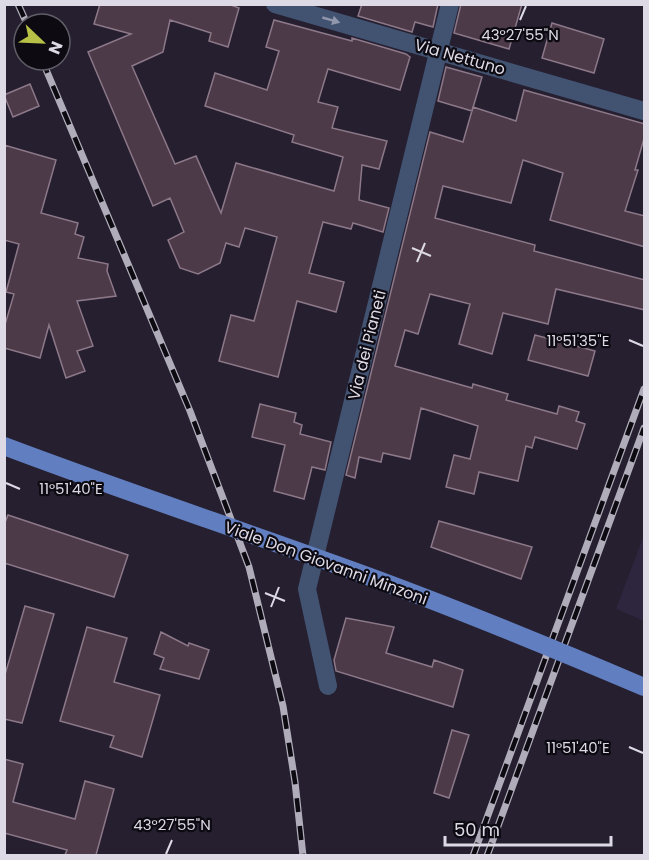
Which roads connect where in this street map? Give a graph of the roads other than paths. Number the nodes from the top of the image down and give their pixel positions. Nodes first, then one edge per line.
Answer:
1 (275, 4) edge
2 (450, 4) edge
3 (438, 51) junction
4 (645, 111) edge
5 (4, 446) edge
6 (328, 686) dead end
7 (645, 687) edge

1 -> 3 street, Via Nettuno
2 - 3 street, Via dei Pianeti
3 - 4 street, Via Nettuno
3 - 6 street, Via dei Pianeti
5 - 7 main road, Viale Don Giovanni Minzoni, bridge

